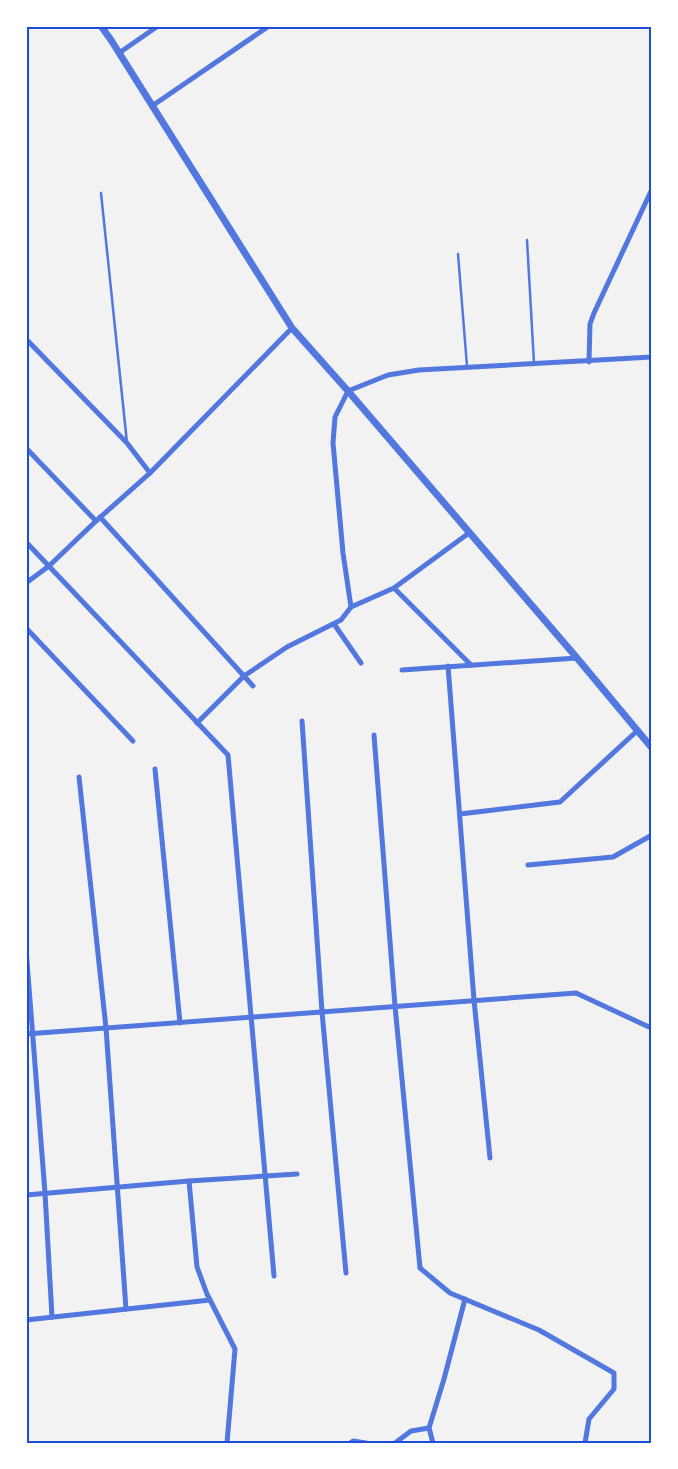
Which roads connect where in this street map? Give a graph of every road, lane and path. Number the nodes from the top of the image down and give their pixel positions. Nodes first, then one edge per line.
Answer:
1 (101, 26) edge
2 (158, 26) edge
3 (269, 26) edge
4 (119, 53) junction
5 (152, 106) junction
6 (652, 189) edge
7 (101, 193) dead end
8 (527, 240) dead end
9 (458, 254) dead end
10 (292, 328) junction
11 (26, 339) edge
12 (652, 358) edge
13 (589, 362) junction
14 (534, 364) junction
15 (467, 368) junction
16 (348, 391) junction
17 (128, 443) junction
18 (26, 448) edge
19 (150, 473) junction
20 (98, 519) junction
21 (469, 533) junction
22 (26, 542) edge
23 (49, 566) junction
24 (26, 583) edge
25 (394, 588) junction
26 (351, 607) junction
27 (334, 624) junction
28 (26, 628) edge
29 (577, 658) junction
30 (361, 663) dead end
31 (470, 665) junction
32 (448, 666) junction
33 (402, 670) dead end
34 (244, 676) junction
35 (253, 686) dead end
36 (302, 721) dead end
37 (197, 723) junction
38 (638, 730) junction
39 (374, 735) dead end
40 (133, 741) dead end
41 (652, 748) edge
42 (155, 769) dead end
43 (79, 777) dead end
44 (460, 814) junction
45 (652, 835) edge
46 (528, 865) dead end
47 (26, 949) edge
48 (474, 1000) junction
49 (395, 1006) junction
50 (322, 1012) junction
51 (251, 1017) junction
52 (180, 1023) junction
53 (651, 1027) edge
54 (106, 1028) junction
55 (26, 1034) edge
56 (33, 1034) junction
57 (490, 1158) dead end
58 (297, 1174) dead end
59 (264, 1176) junction
60 (189, 1181) junction
61 (118, 1187) junction
62 (45, 1193) junction
63 (26, 1195) edge
64 (346, 1273) dead end
65 (274, 1276) dead end
66 (465, 1299) junction
67 (210, 1300) junction
68 (126, 1309) junction
69 (52, 1317) junction
70 (26, 1320) edge
71 (429, 1428) junction
72 (227, 1443) edge
73 (350, 1443) edge
74 (366, 1443) edge
75 (395, 1443) edge
76 (434, 1443) edge
77 (585, 1443) edge

1 - 4 street
2 - 4 street
3 - 5 street
4 - 5 street
5 - 10 street
6 - 13 street
7 - 17 lane
8 - 14 lane
9 - 15 lane
10 - 16 street
10 - 19 street
11 - 17 street
12 - 13 street
13 - 14 street
14 - 15 street
15 - 16 street
16 - 21 street
16 - 26 street
17 - 19 street
18 - 20 street
19 - 20 street
20 - 23 street
20 - 34 street
21 - 25 street
21 - 29 street
22 - 23 street
23 - 24 street
23 - 37 street
25 - 26 street
25 - 31 street
26 - 27 street
27 - 30 street
27 - 34 street
28 - 40 street
29 - 31 street
29 - 38 street
31 - 32 street
32 - 33 street
32 - 44 street
34 - 35 street
34 - 37 street
36 - 50 street
37 - 51 street
38 - 41 street
38 - 44 street
39 - 49 street
42 - 52 street
43 - 54 street
44 - 48 street
45 - 46 street
47 - 56 street
48 - 49 street
48 - 53 street
48 - 57 street
49 - 50 street
49 - 66 street
50 - 51 street
50 - 64 street
51 - 52 street
51 - 59 street
52 - 54 street
54 - 56 street
54 - 61 street
55 - 56 street
56 - 62 street
58 - 59 street
59 - 60 street
59 - 65 street
60 - 61 street
60 - 67 street
61 - 62 street
61 - 68 street
62 - 63 street
62 - 69 street
66 - 71 street
66 - 77 street
67 - 68 street
67 - 72 street
68 - 69 street
69 - 70 street
71 - 75 street
71 - 76 street
73 - 74 street

